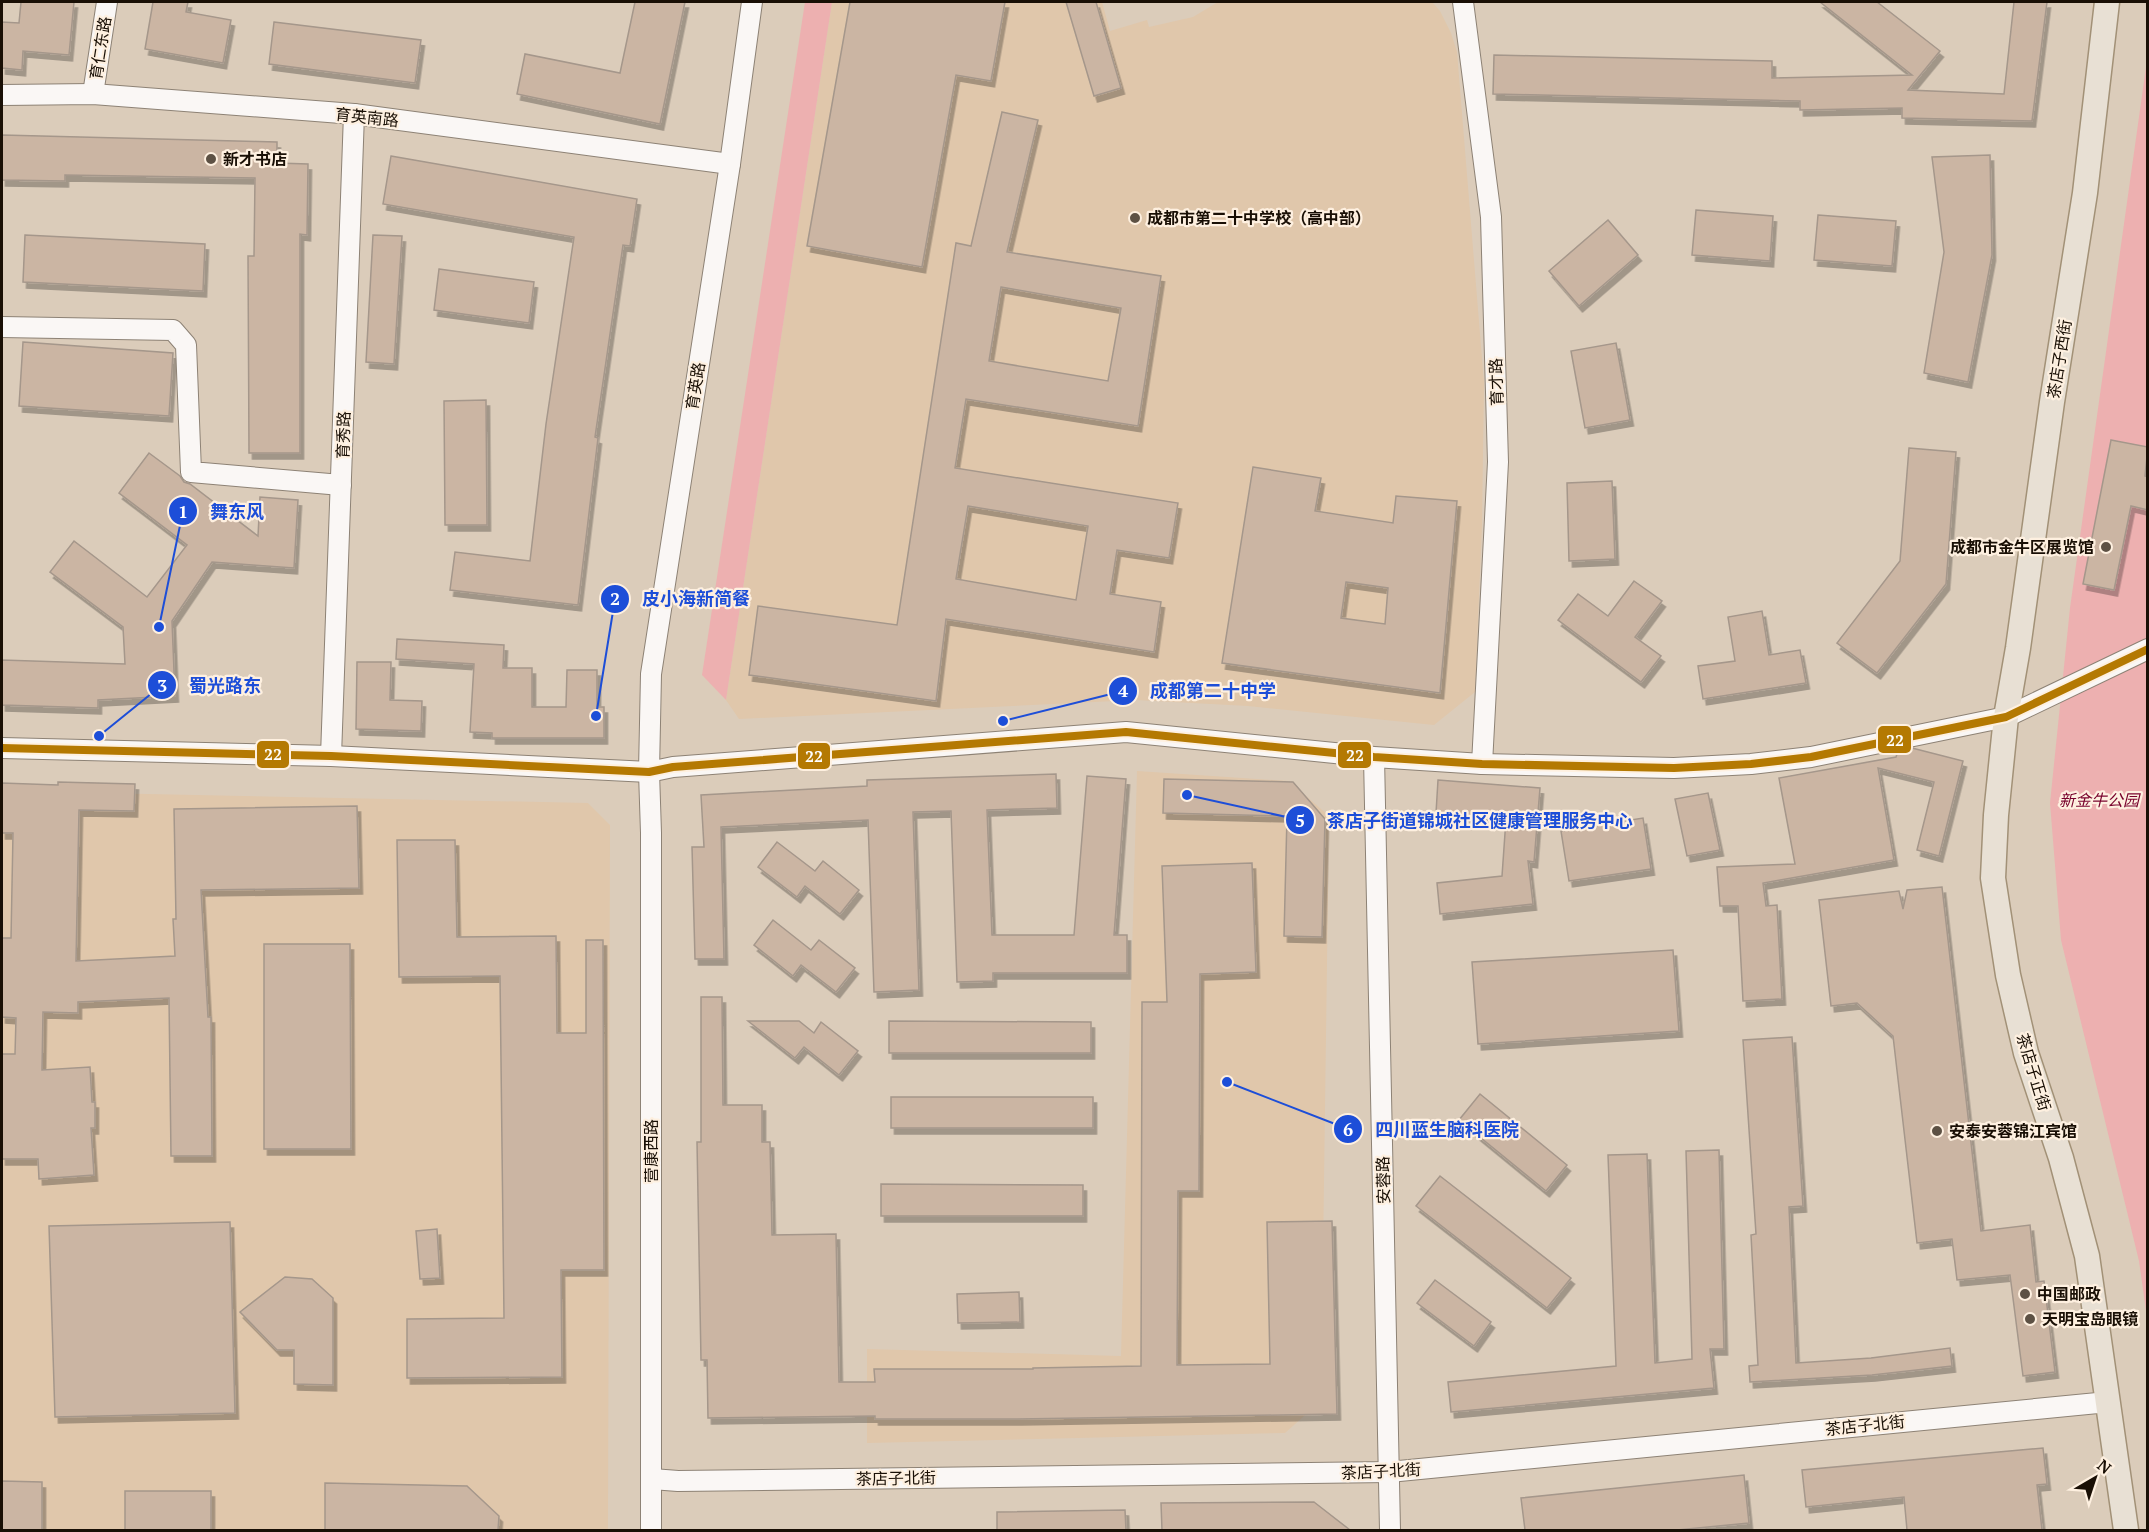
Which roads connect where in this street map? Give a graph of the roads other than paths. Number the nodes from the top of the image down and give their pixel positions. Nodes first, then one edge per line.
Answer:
1 (107, 2) edge
2 (752, 2) edge
3 (1463, 2) edge
4 (2108, 2) edge
5 (93, 94) junction
6 (2, 95) edge
7 (354, 114) junction
8 (730, 164) junction
9 (2, 327) edge
10 (341, 485) junction
11 (2148, 649) edge
12 (2006, 717) junction
13 (2, 748) edge
14 (331, 756) junction
15 (1374, 757) junction
16 (1482, 764) junction
17 (649, 772) junction
18 (2108, 1402) junction
19 (1389, 1472) junction
20 (652, 1479) junction
21 (651, 1530) edge
22 (1390, 1530) edge
23 (2126, 1530) edge

1 - 5 street, 育仁东路
2 - 8 street, 育英路
3 - 16 street, 育才路
4 - 12 main road, 茶店子西街
5 - 6 street, 育英南路
5 - 7 street, 育英南路
7 - 8 street, 育英南路
7 - 10 street, 育秀路
8 - 17 street, 育英路
9 - 10 street
10 - 14 street, 育秀路
11 - 12 street
12 - 16 street
12 - 18 main road, 茶店子正街
13 - 14 street
14 - 17 street
15 - 16 street
15 - 17 street
15 - 19 street, 安蓉路
17 - 20 street, 营康西路
18 - 19 street, 茶店子北街
18 - 23 main road, 茶店子正街
19 - 20 street, 茶店子北街
19 - 22 street, 安蓉路
20 - 21 street, 营康西路

